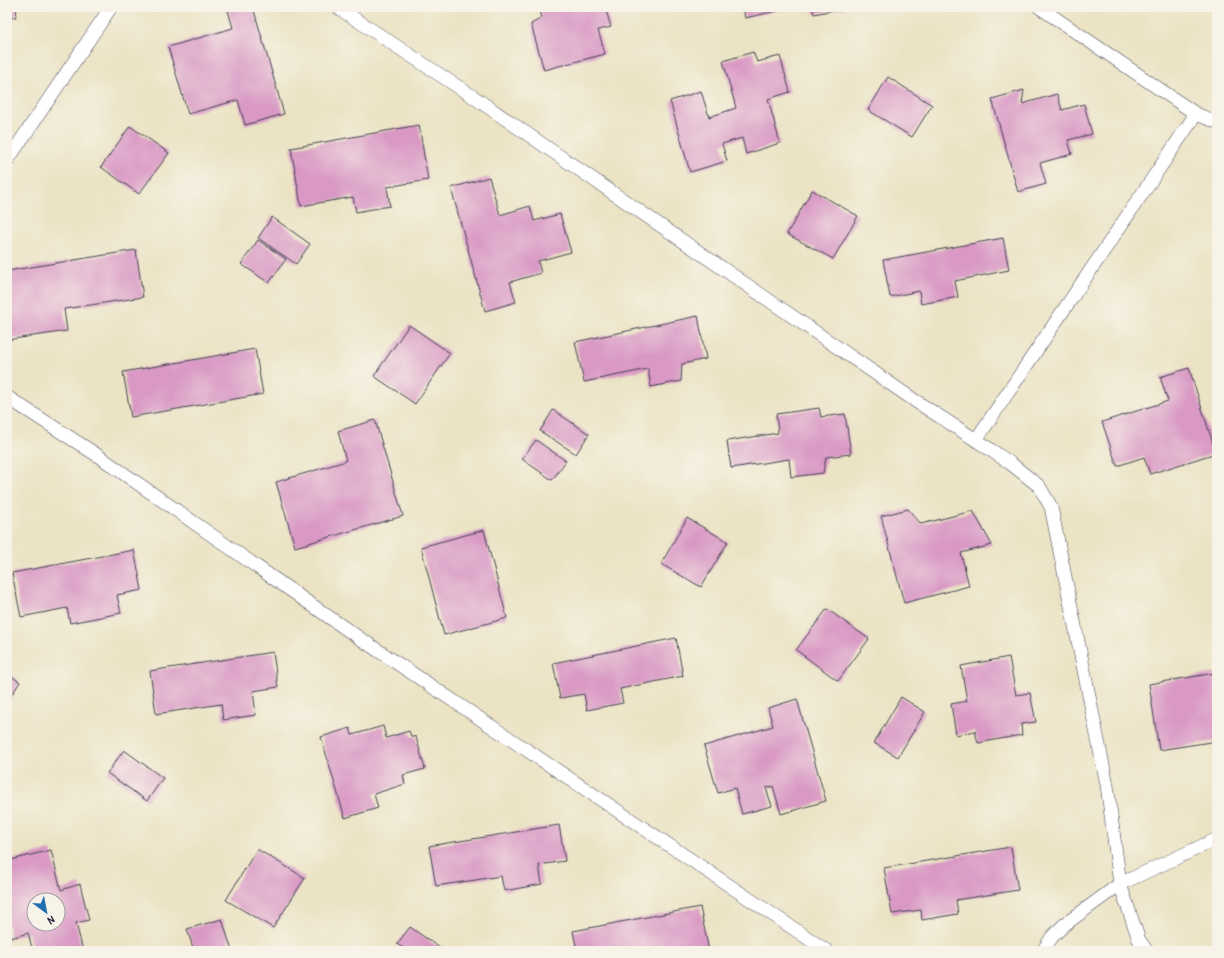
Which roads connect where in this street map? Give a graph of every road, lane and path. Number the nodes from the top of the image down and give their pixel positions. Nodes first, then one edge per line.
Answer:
1 (111, 7) edge
2 (337, 7) edge
3 (1039, 7) edge
4 (1196, 114) junction
5 (1217, 122) edge
6 (7, 162) edge
7 (7, 397) edge
8 (976, 440) junction
9 (1217, 839) edge
10 (1120, 884) junction
11 (827, 951) edge
12 (1043, 951) edge
13 (1147, 951) edge

1 - 6 lane
2 - 8 lane
3 - 4 lane
4 - 5 lane
4 - 8 lane
7 - 11 lane
8 - 10 lane
9 - 10 lane
10 - 12 lane
10 - 13 lane

